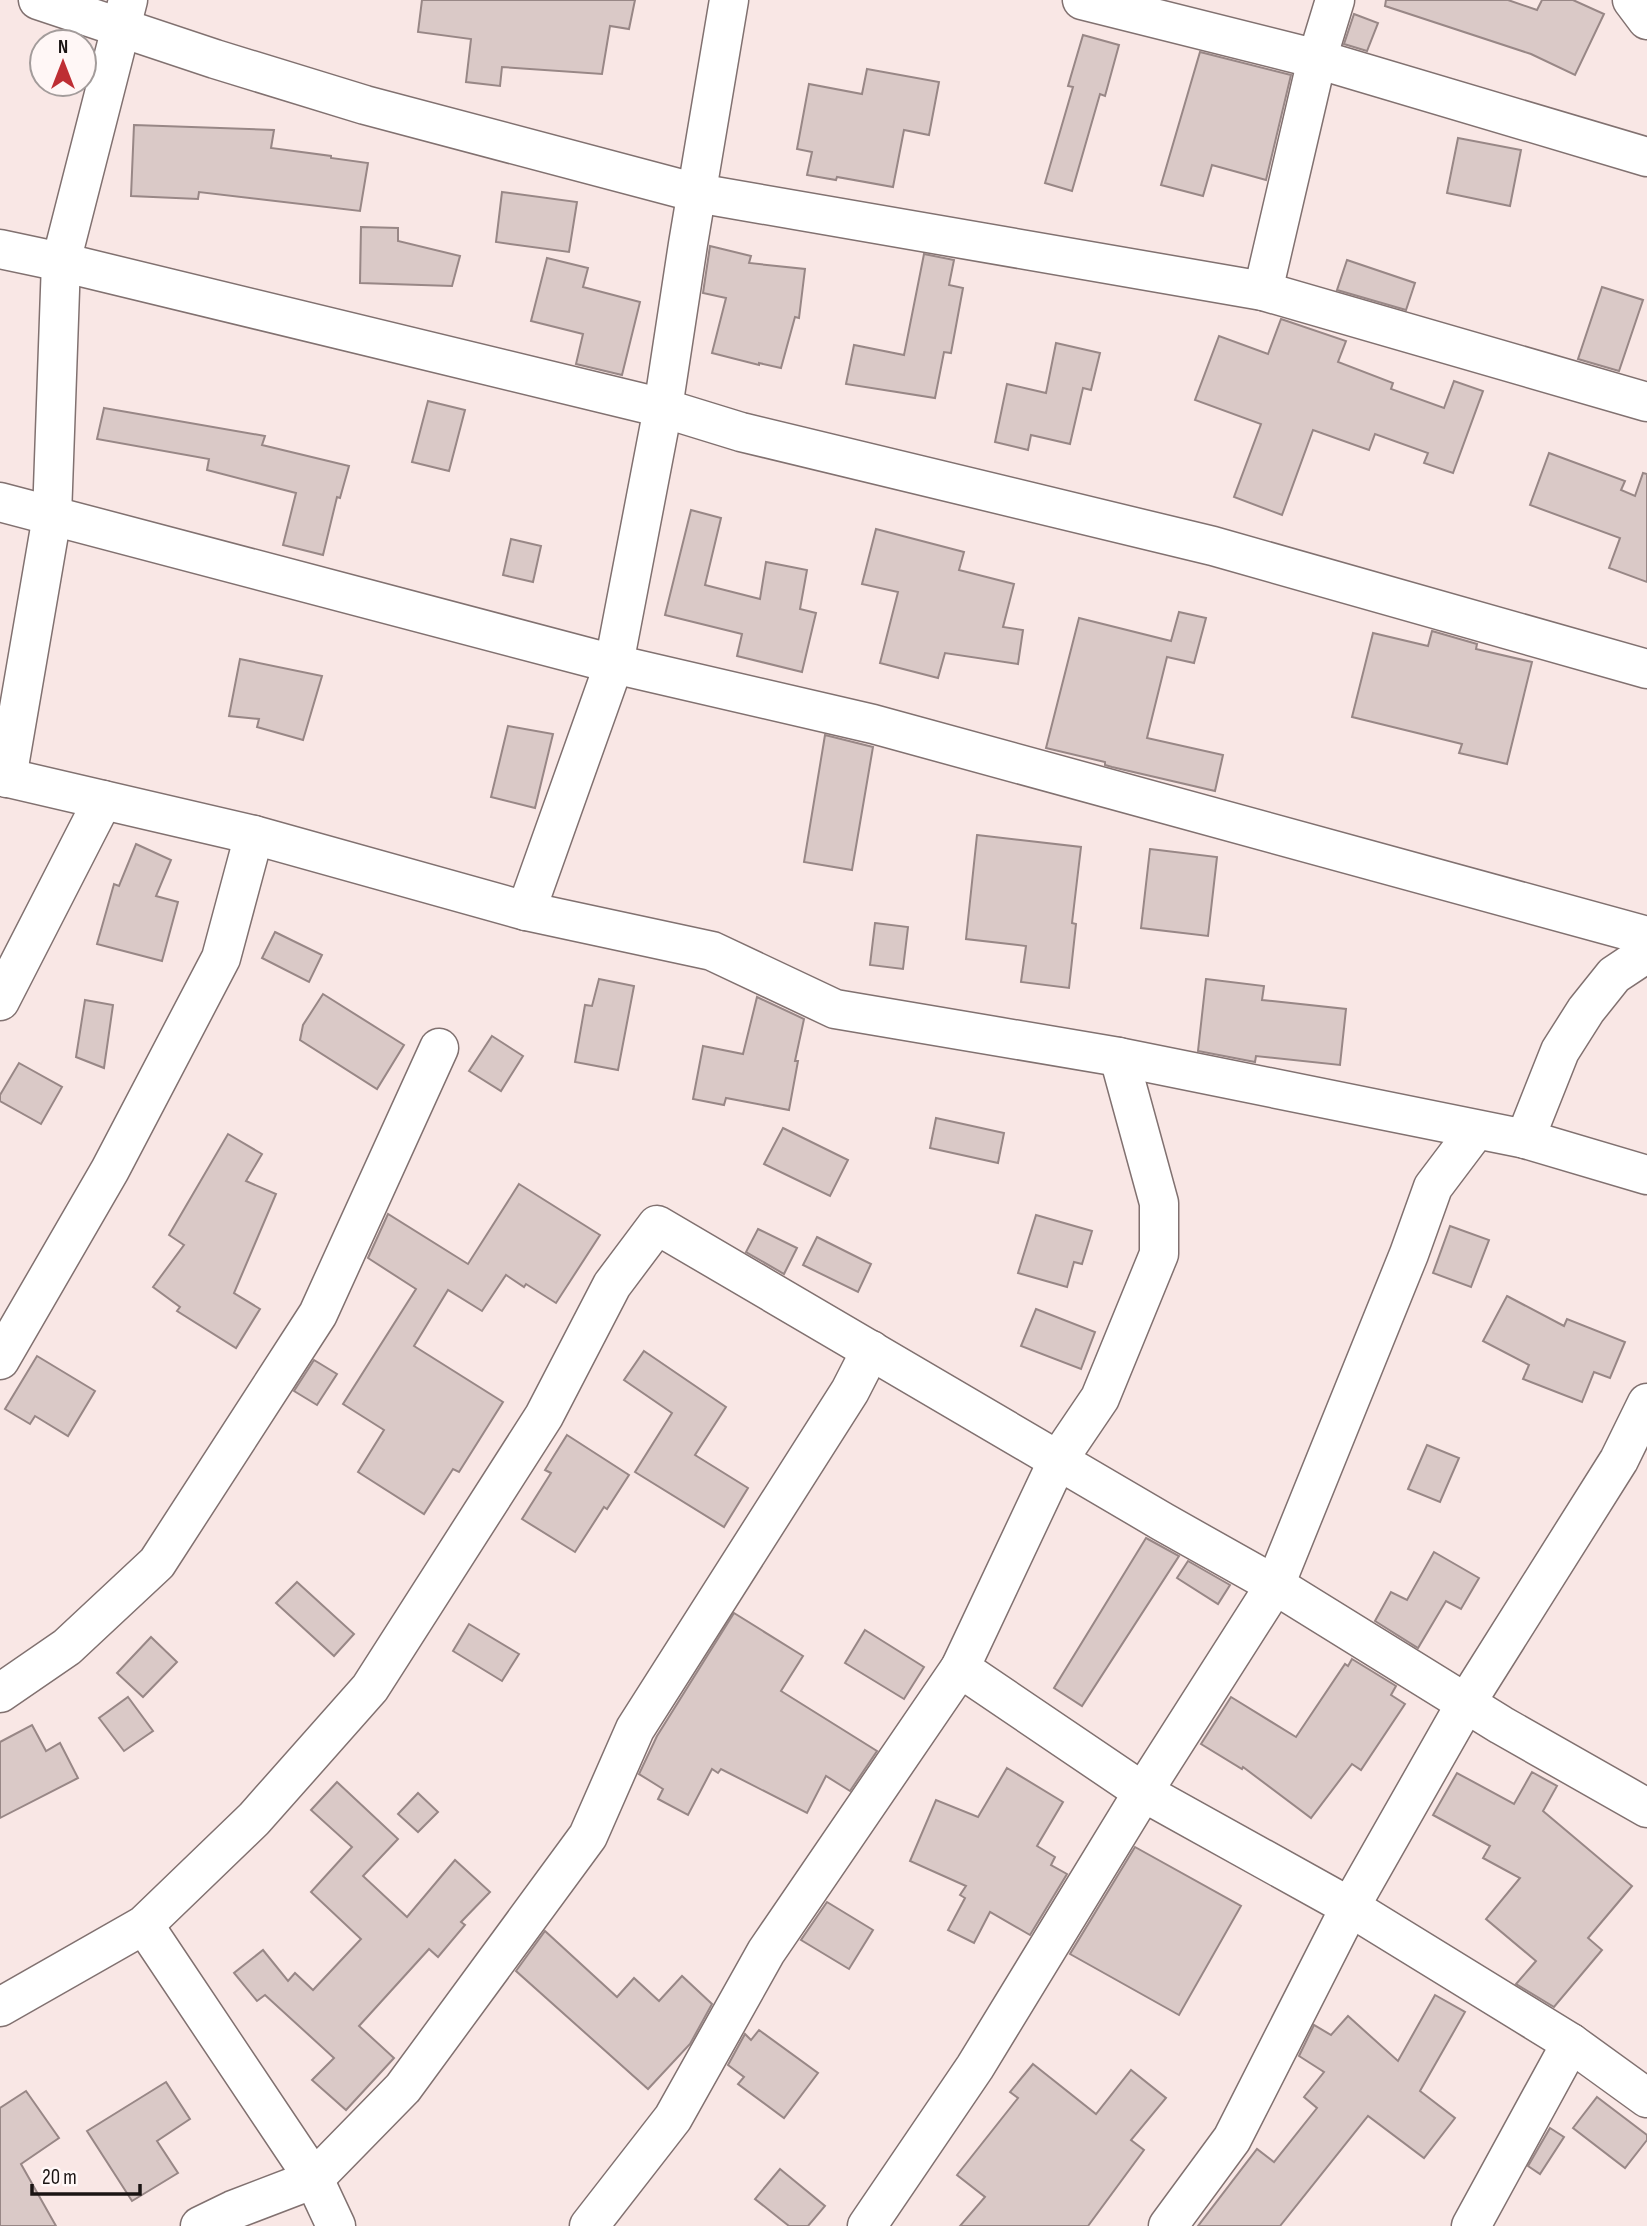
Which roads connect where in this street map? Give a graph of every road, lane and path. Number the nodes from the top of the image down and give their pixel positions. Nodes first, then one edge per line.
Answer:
1 (38, 0) edge
2 (729, 0) edge
3 (1082, 0) edge
4 (1335, 0) edge
5 (1632, 0) edge
6 (125, 13) edge
7 (1647, 20) edge
8 (1317, 59) junction
9 (1647, 157) edge
10 (696, 193) junction
11 (0, 250) edge
12 (61, 262) junction
13 (1263, 292) junction
14 (1647, 402) edge
15 (663, 408) junction
16 (0, 502) edge
17 (52, 516) junction
18 (614, 664) junction
19 (1647, 669) edge
20 (3, 777) edge
21 (103, 800) junction
22 (254, 835) junction
23 (526, 911) junction
24 (1647, 936) edge
25 (1647, 953) edge
26 (0, 1000) edge
27 (439, 1048) dead end
28 (1119, 1057) junction
29 (1476, 1130) junction
30 (1525, 1139) junction
31 (1647, 1175) edge
32 (872, 1350) junction
33 (0, 1360) edge
34 (1647, 1403) edge
35 (1058, 1460) junction
36 (1275, 1585) junction
37 (960, 1668) junction
38 (0, 1693) edge
39 (1466, 1703) junction
40 (1143, 1792) junction
41 (1647, 1808) edge
42 (1350, 1907) junction
43 (144, 1925) junction
44 (0, 2007) edge
45 (1570, 2043) junction
46 (1647, 2098) edge
47 (314, 2179) junction
48 (200, 2226) edge
49 (336, 2226) edge
50 (589, 2226) edge
51 (867, 2226) edge
52 (1168, 2226) edge
53 (1471, 2226) edge

1 - 6 street
2 - 10 street
3 - 8 street
4 - 8 street
5 - 7 street
6 - 10 street
6 - 12 street
8 - 9 street
8 - 13 street
10 - 13 street
10 - 15 street
11 - 12 street
12 - 15 street
12 - 17 street
13 - 14 street
15 - 18 street
15 - 19 street
16 - 17 street
17 - 18 street
17 - 20 street
18 - 23 street
18 - 24 street
20 - 21 street
21 - 22 street
21 - 26 street
22 - 23 street
22 - 33 street
23 - 28 street
25 - 30 street
27 - 38 street
28 - 29 street
28 - 35 street
29 - 30 street
29 - 36 street
30 - 31 street
32 - 35 street
32 - 43 street
32 - 47 street
34 - 39 street
35 - 36 street
35 - 37 street
36 - 39 street
36 - 40 street
37 - 40 street
37 - 50 street
39 - 41 street
39 - 42 street
40 - 42 street
40 - 51 street
42 - 45 street
42 - 52 street
43 - 44 street
43 - 47 street
45 - 46 street
45 - 53 street
47 - 48 street
47 - 49 street

